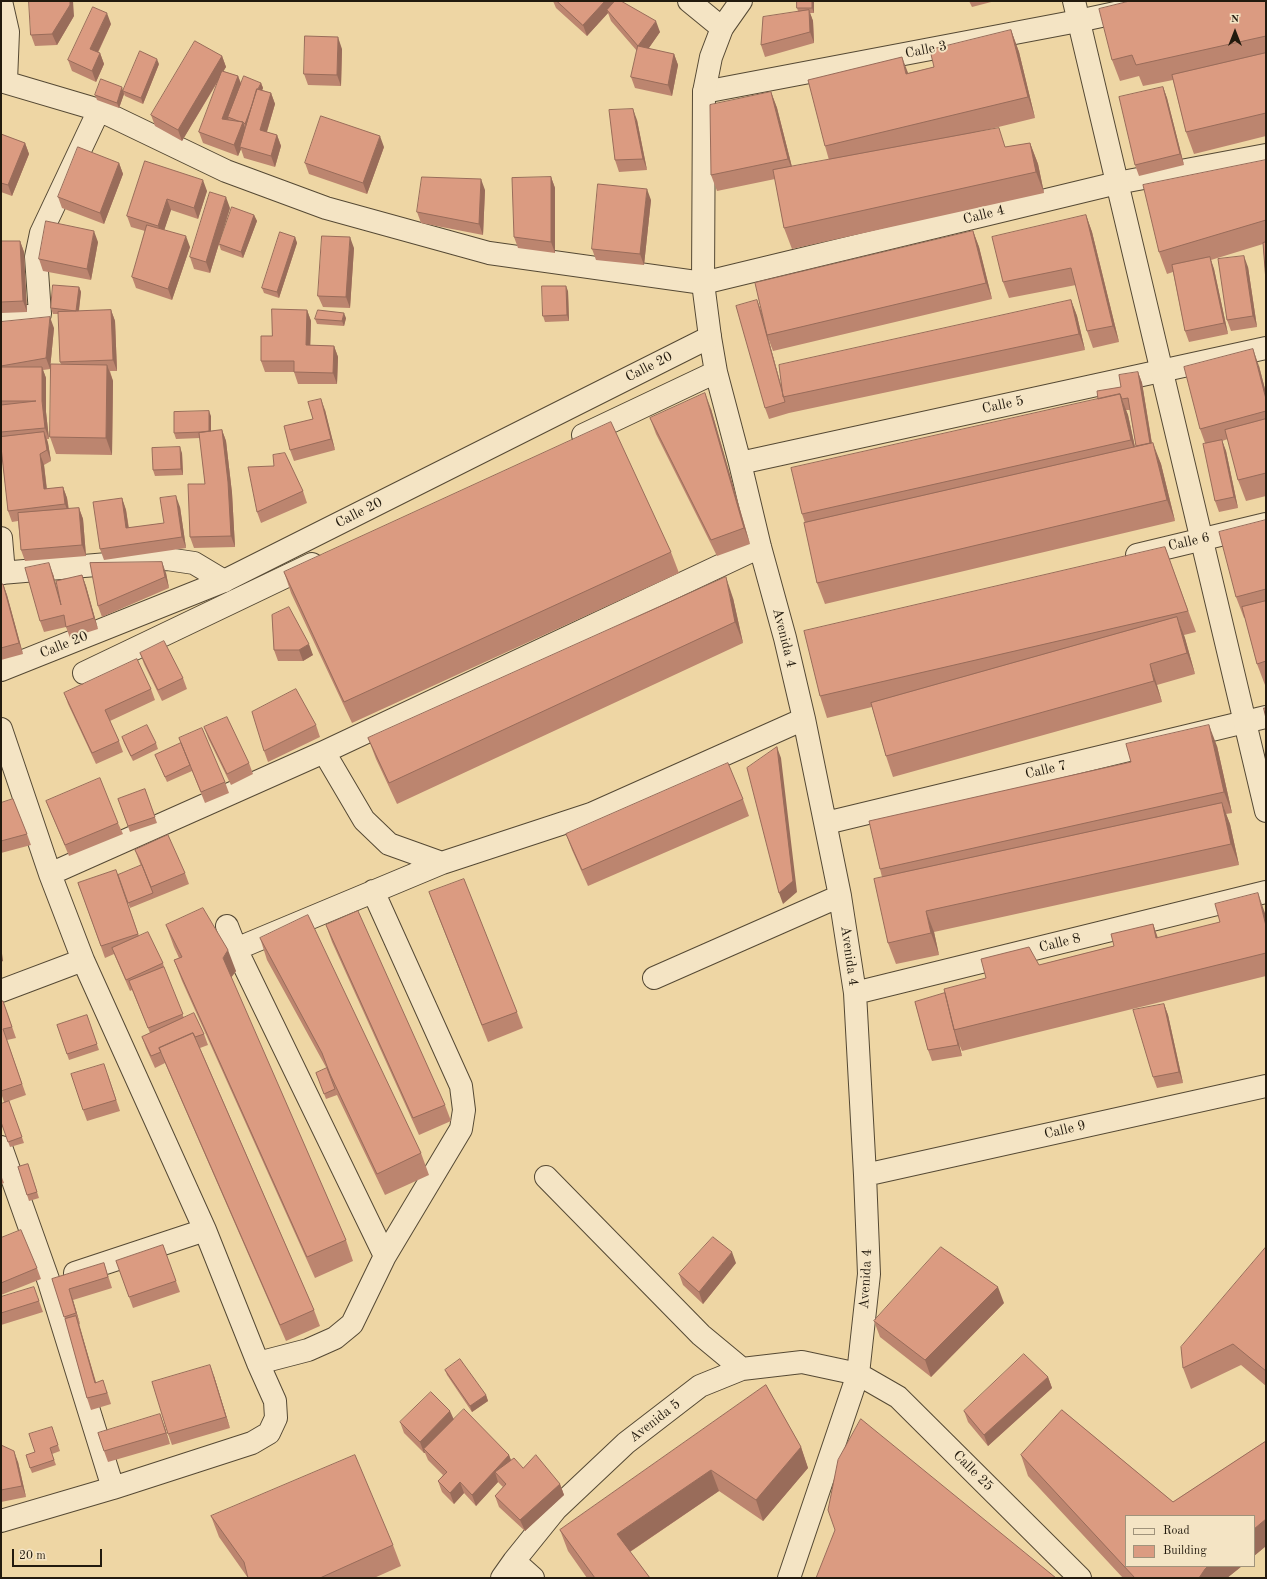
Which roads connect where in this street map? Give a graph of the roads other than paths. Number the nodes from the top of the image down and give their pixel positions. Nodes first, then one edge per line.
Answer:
1 (1, 1) edge
2 (689, 1) edge
3 (740, 1) edge
4 (1171, 1) edge
5 (1076, 11) edge
6 (722, 28) junction
7 (3, 81) edge
8 (704, 92) junction
9 (99, 110) junction
10 (1266, 155) edge
11 (1117, 183) junction
12 (703, 282) junction
13 (1, 320) edge
14 (710, 337) junction
15 (1266, 348) edge
16 (1161, 371) junction
17 (716, 372) junction
18 (565, 444) edge
19 (740, 463) junction
20 (1266, 524) edge
21 (1, 538) edge
22 (1202, 539) junction
23 (760, 547) junction
24 (328, 557) edge
25 (1116, 560) edge
26 (3, 573) edge
27 (224, 581) junction
28 (808, 633) edge
29 (785, 638) junction
30 (1, 670) edge
31 (84, 673) dead end
32 (1266, 717) edge
33 (804, 719) junction
34 (1245, 723) junction
35 (1, 729) edge
36 (324, 752) junction
37 (1266, 810) edge
38 (826, 823) junction
39 (442, 863) junction
40 (50, 874) junction
41 (373, 891) junction
42 (1266, 892) edge
43 (840, 896) junction
44 (227, 926) dead end
45 (236, 949) junction
46 (83, 960) junction
47 (654, 978) dead end
48 (1, 991) edge
49 (855, 993) junction
50 (1266, 1086) edge
51 (1, 1147) edge
52 (865, 1175) junction
53 (546, 1177) dead end
54 (205, 1230) junction
55 (385, 1256) junction
56 (49, 1282) junction
57 (28, 1290) edge
58 (258, 1363) junction
59 (742, 1369) junction
60 (858, 1374) junction
61 (113, 1488) junction
62 (1, 1521) edge
63 (508, 1569) edge
64 (533, 1578) edge
65 (789, 1578) edge
66 (1080, 1578) edge

1 - 7 street
2 - 6 street
3 - 6 street, Avenida 4
4 - 5 street, Calle 3
5 - 8 street, Calle 3
5 - 11 street
6 - 8 street, Avenida 4
7 - 9 street
8 - 12 street, Avenida 4
9 - 12 street
9 - 13 street
10 - 11 street, Calle 4
11 - 12 street, Calle 4
11 - 16 street
12 - 14 street, Avenida 4
14 - 17 street, Avenida 4
14 - 27 street, Calle 20
15 - 16 street, Calle 5
16 - 19 street, Calle 5
16 - 22 street
17 - 18 street
17 - 19 street, Avenida 4
19 - 23 street, Avenida 4
20 - 22 street, Calle 6
21 - 26 street
22 - 25 street, Calle 6
22 - 34 street
23 - 29 street, Avenida 4
23 - 36 street
24 - 31 street
26 - 27 street
27 - 30 street, Calle 20
28 - 29 street
29 - 33 street, Avenida 4
32 - 34 street, Calle 7
33 - 38 street, Avenida 4
33 - 39 street
34 - 37 street
34 - 38 street, Calle 7
35 - 40 street
36 - 39 street
36 - 40 street
38 - 43 street, Avenida 4
39 - 41 street
40 - 46 street
41 - 45 street
41 - 55 street
42 - 49 street, Calle 8
43 - 47 street
43 - 49 street, Avenida 4
44 - 45 street
45 - 55 street
46 - 48 street
46 - 54 street
49 - 52 street, Avenida 4
50 - 52 street, Calle 9
51 - 56 street
52 - 60 street, Avenida 4
53 - 59 street
54 - 56 street
54 - 58 street
55 - 58 street
56 - 57 street
56 - 61 street
58 - 61 street
59 - 60 street, Avenida 5
59 - 63 street, Avenida 5
60 - 65 street, Avenida 4
60 - 66 street, Calle 25
61 - 62 street
63 - 64 street

